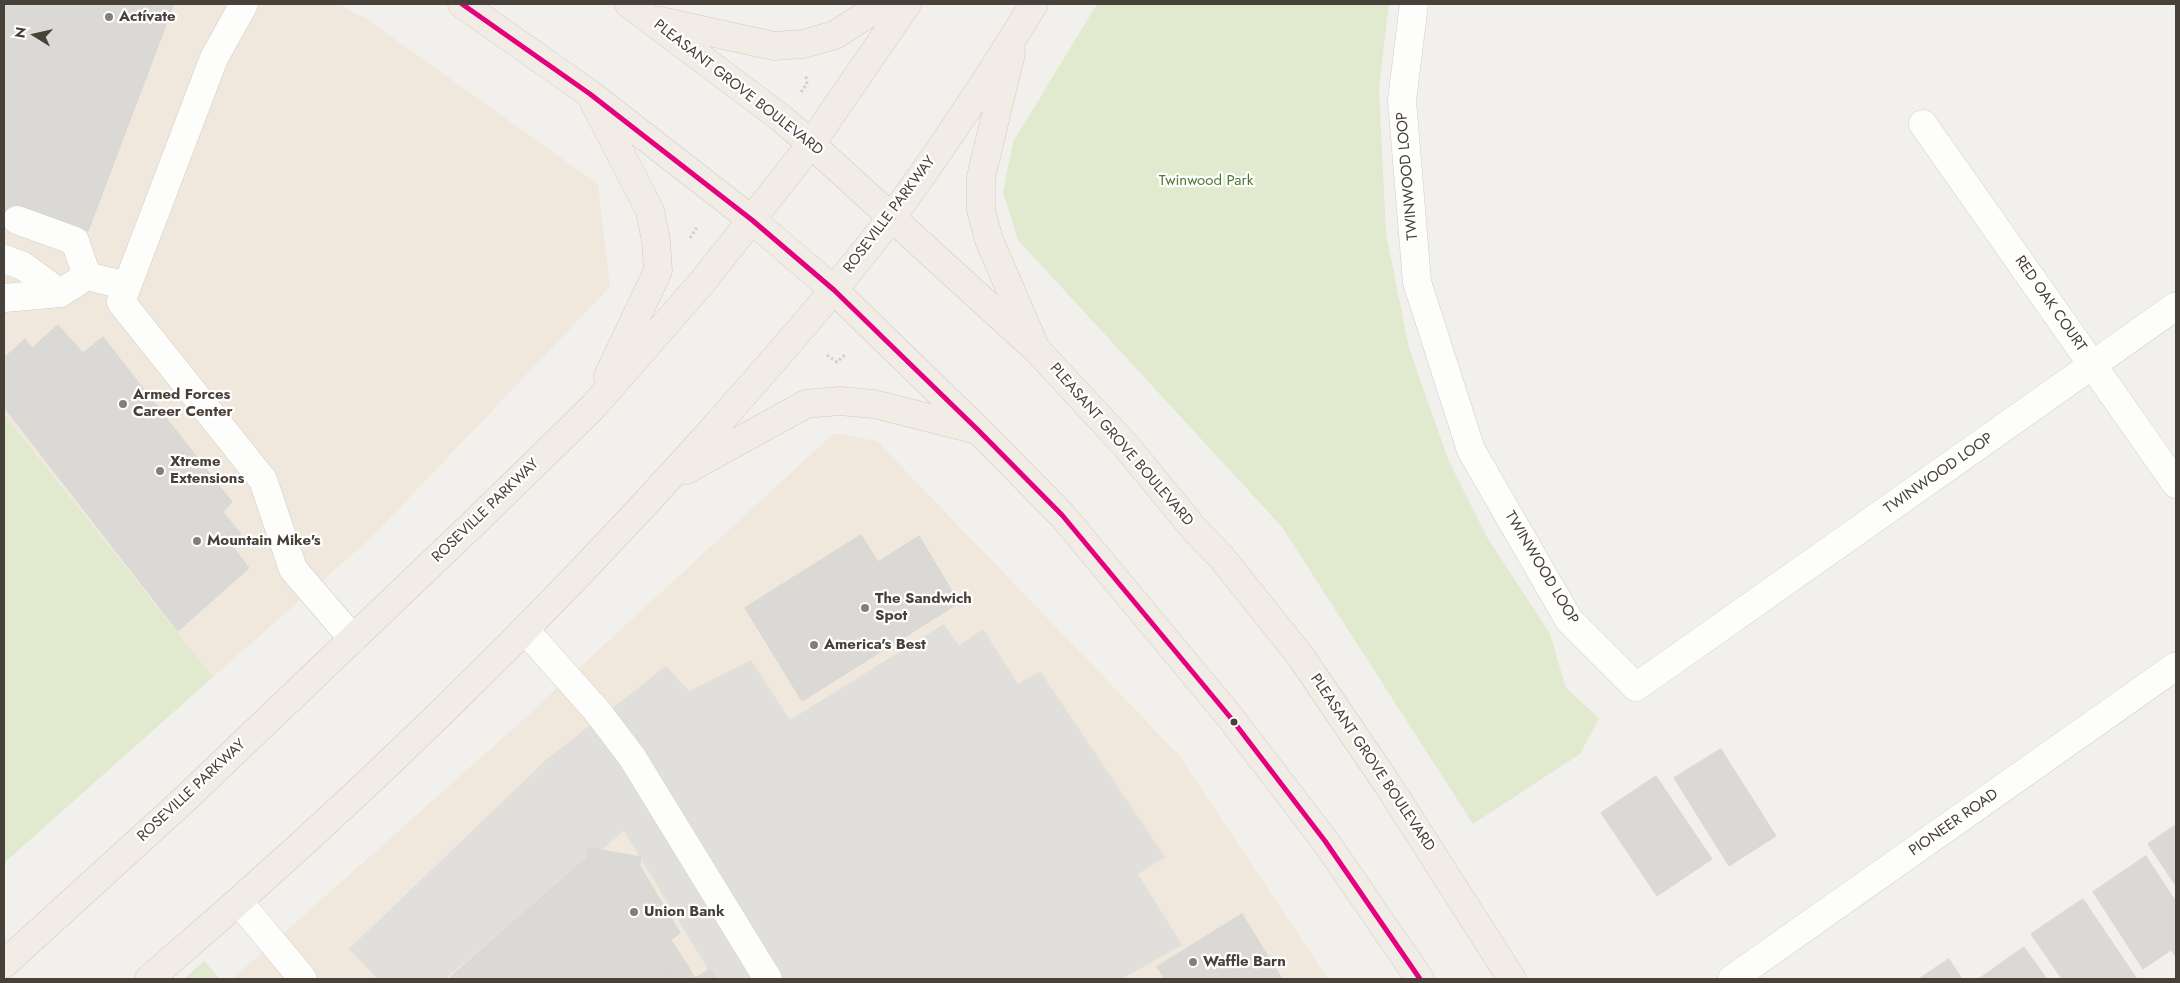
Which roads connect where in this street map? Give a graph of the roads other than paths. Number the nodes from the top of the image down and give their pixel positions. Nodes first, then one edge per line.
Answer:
1 (244, 4) edge
2 (462, 4) edge
3 (629, 4) edge
4 (883, 4) edge
5 (907, 4) edge
6 (1034, 4) edge
7 (1414, 4) edge
8 (652, 20) junction
9 (1016, 33) junction
10 (590, 94) junction
11 (1923, 124) dead end
12 (811, 144) junction
13 (891, 218) junction
14 (17, 220) dead end
15 (752, 220) junction
16 (4, 259) edge
17 (87, 276) junction
18 (126, 286) junction
19 (834, 290) junction
20 (60, 293) junction
21 (4, 298) edge
22 (2176, 306) edge
23 (1037, 350) junction
24 (2093, 365) junction
25 (593, 406) junction
26 (978, 430) junction
27 (667, 481) junction
28 (2176, 484) edge
29 (526, 631) junction
30 (352, 638) junction
31 (2176, 666) edge
32 (240, 902) junction
33 (4, 964) edge
34 (149, 979) edge
35 (303, 979) edge
36 (768, 979) edge
37 (1420, 979) edge
38 (1512, 979) edge
39 (1732, 979) edge

1 - 18 street
2 - 10 main road
3 - 8 main road, PLEASANT GROVE BOULEVARD
4 - 8 main road
5 - 12 main road, ROSEVILLE PARKWAY
6 - 9 main road, ROSEVILLE PARKWAY
7 - 24 street, TWINWOOD LOOP
8 - 12 main road, PLEASANT GROVE BOULEVARD
9 - 13 main road, ROSEVILLE PARKWAY
9 - 23 main road
10 - 15 main road
10 - 25 main road
11 - 24 street, RED OAK COURT
12 - 13 main road, PLEASANT GROVE BOULEVARD
12 - 15 main road, ROSEVILLE PARKWAY
13 - 19 main road, ROSEVILLE PARKWAY
13 - 23 main road, PLEASANT GROVE BOULEVARD
14 - 17 street
15 - 19 main road
15 - 25 main road, ROSEVILLE PARKWAY
16 - 20 street
17 - 18 street
17 - 20 street
18 - 30 street
19 - 26 main road
19 - 27 main road, ROSEVILLE PARKWAY
20 - 21 street
22 - 24 street
23 - 38 main road, PLEASANT GROVE BOULEVARD
24 - 28 street, RED OAK COURT
25 - 30 main road, ROSEVILLE PARKWAY
26 - 27 main road
26 - 37 main road
27 - 29 main road, ROSEVILLE PARKWAY
29 - 32 main road, ROSEVILLE PARKWAY
29 - 36 street
30 - 33 main road, ROSEVILLE PARKWAY
31 - 39 street, PIONEER ROAD
32 - 34 main road, ROSEVILLE PARKWAY
32 - 35 street

